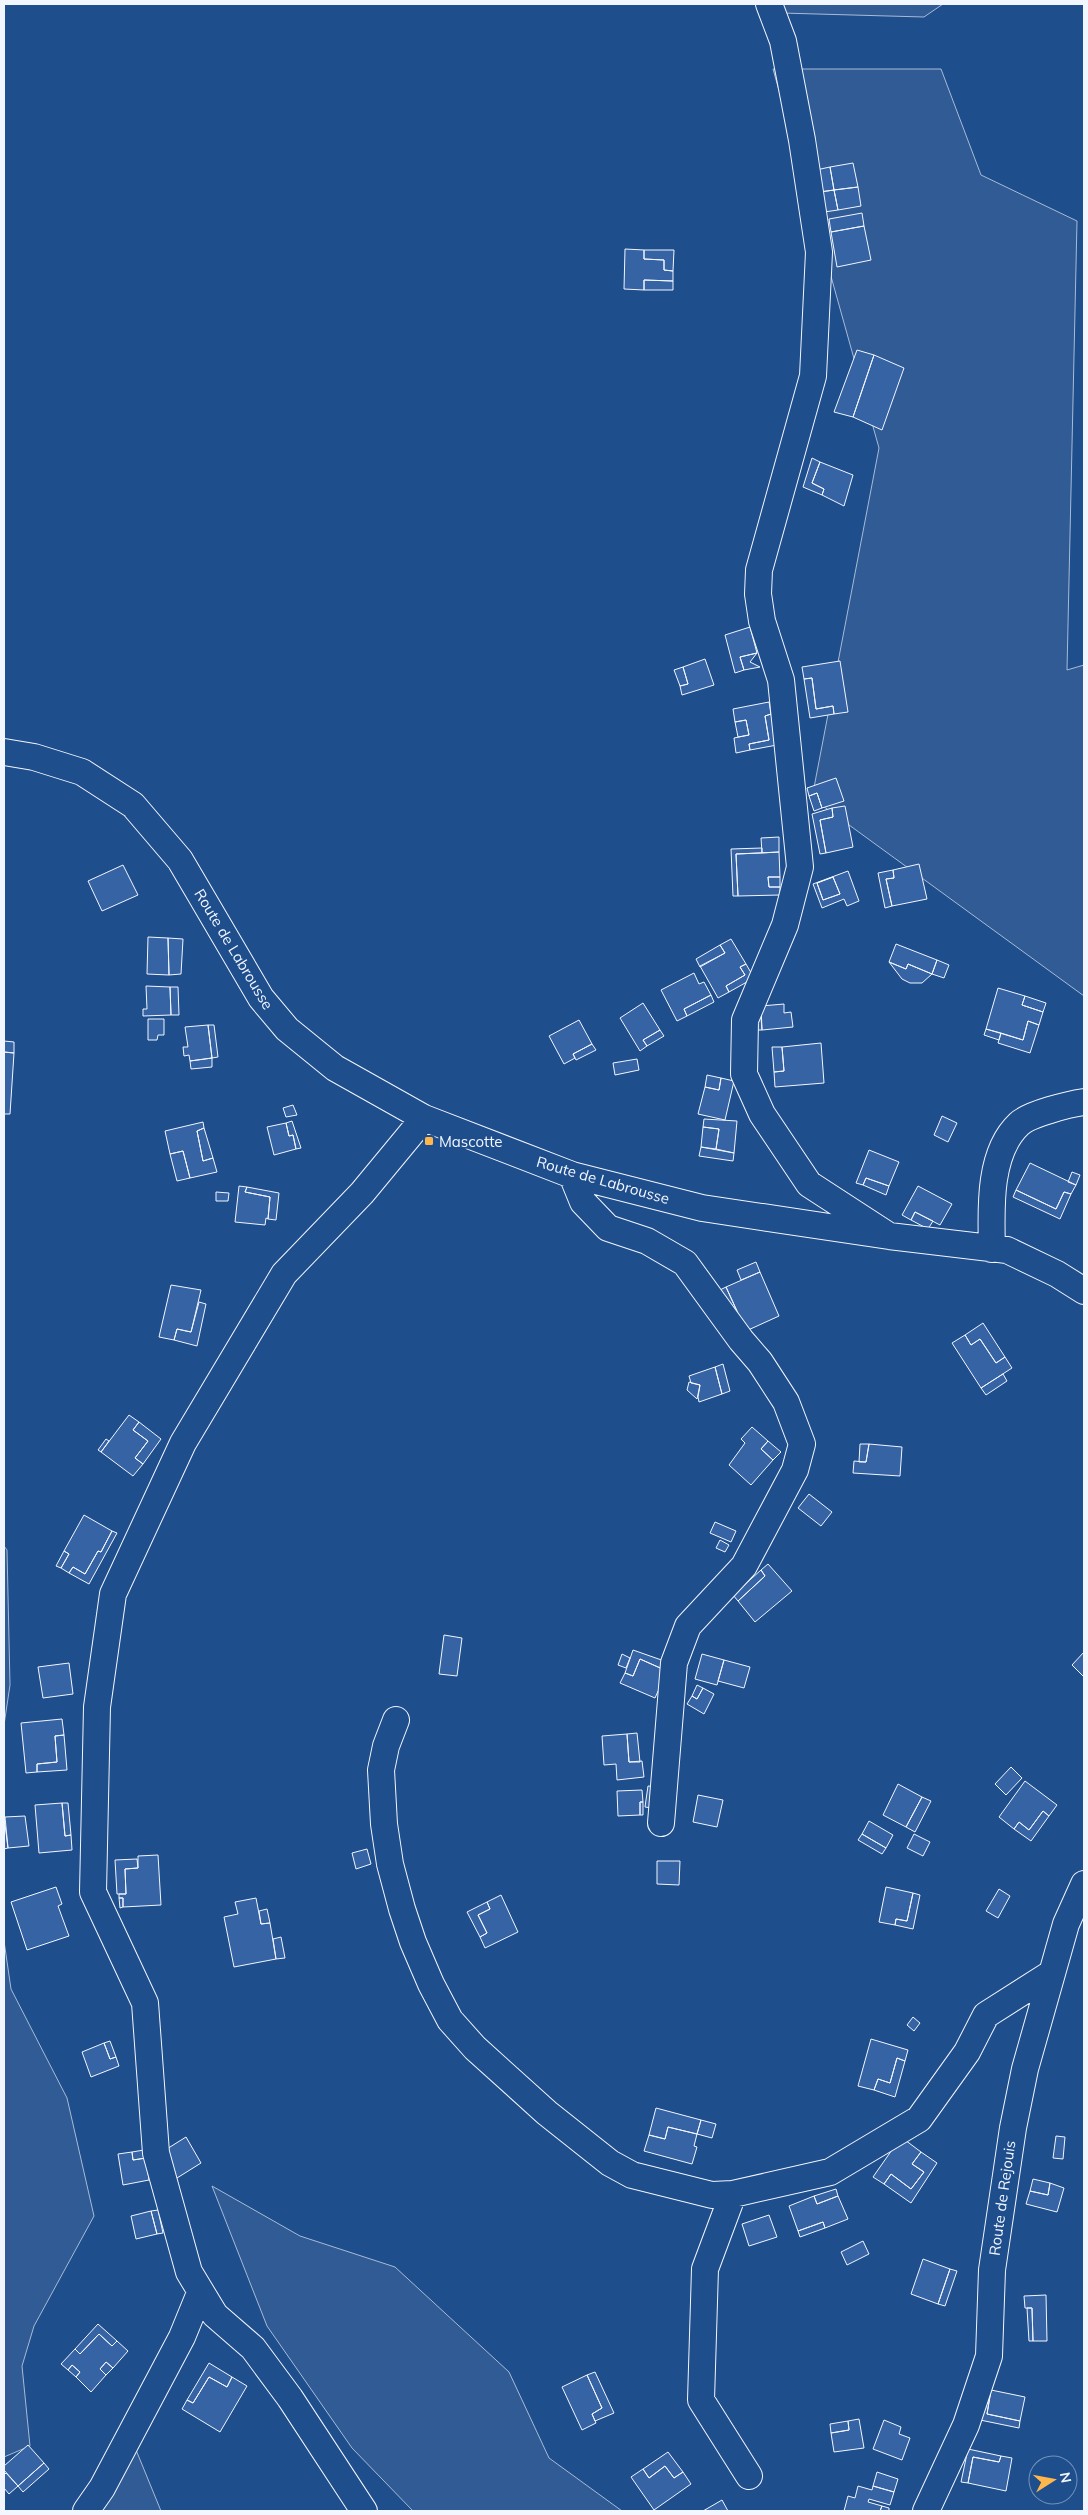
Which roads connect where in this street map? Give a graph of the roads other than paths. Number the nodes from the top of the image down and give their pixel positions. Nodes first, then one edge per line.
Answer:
1 (769, 4) edge
2 (4, 752) edge
3 (1084, 1102) edge
4 (424, 1118) junction
5 (572, 1175) junction
6 (888, 1236) junction
7 (992, 1249) junction
8 (1084, 1291) edge
9 (396, 1720) dead end
10 (661, 1824) dead end
11 (1084, 1884) edge
12 (1052, 1973) junction
13 (733, 2194) junction
14 (200, 2293) junction
15 (749, 2476) dead end
16 (86, 2511) edge
17 (364, 2511) edge
18 (926, 2511) edge

1 - 6 street
2 - 4 street, Route de Labrousse
3 - 7 street
4 - 5 street, Route de Labrousse
4 - 14 street
5 - 6 street, Route de Labrousse
5 - 10 street
6 - 7 street, Route de Labrousse
7 - 8 street, Route de Labrousse
9 - 13 street
11 - 12 street, Route de Rejouis
12 - 13 street
12 - 18 street, Route de Rejouis
13 - 15 street
14 - 16 street
14 - 17 street

